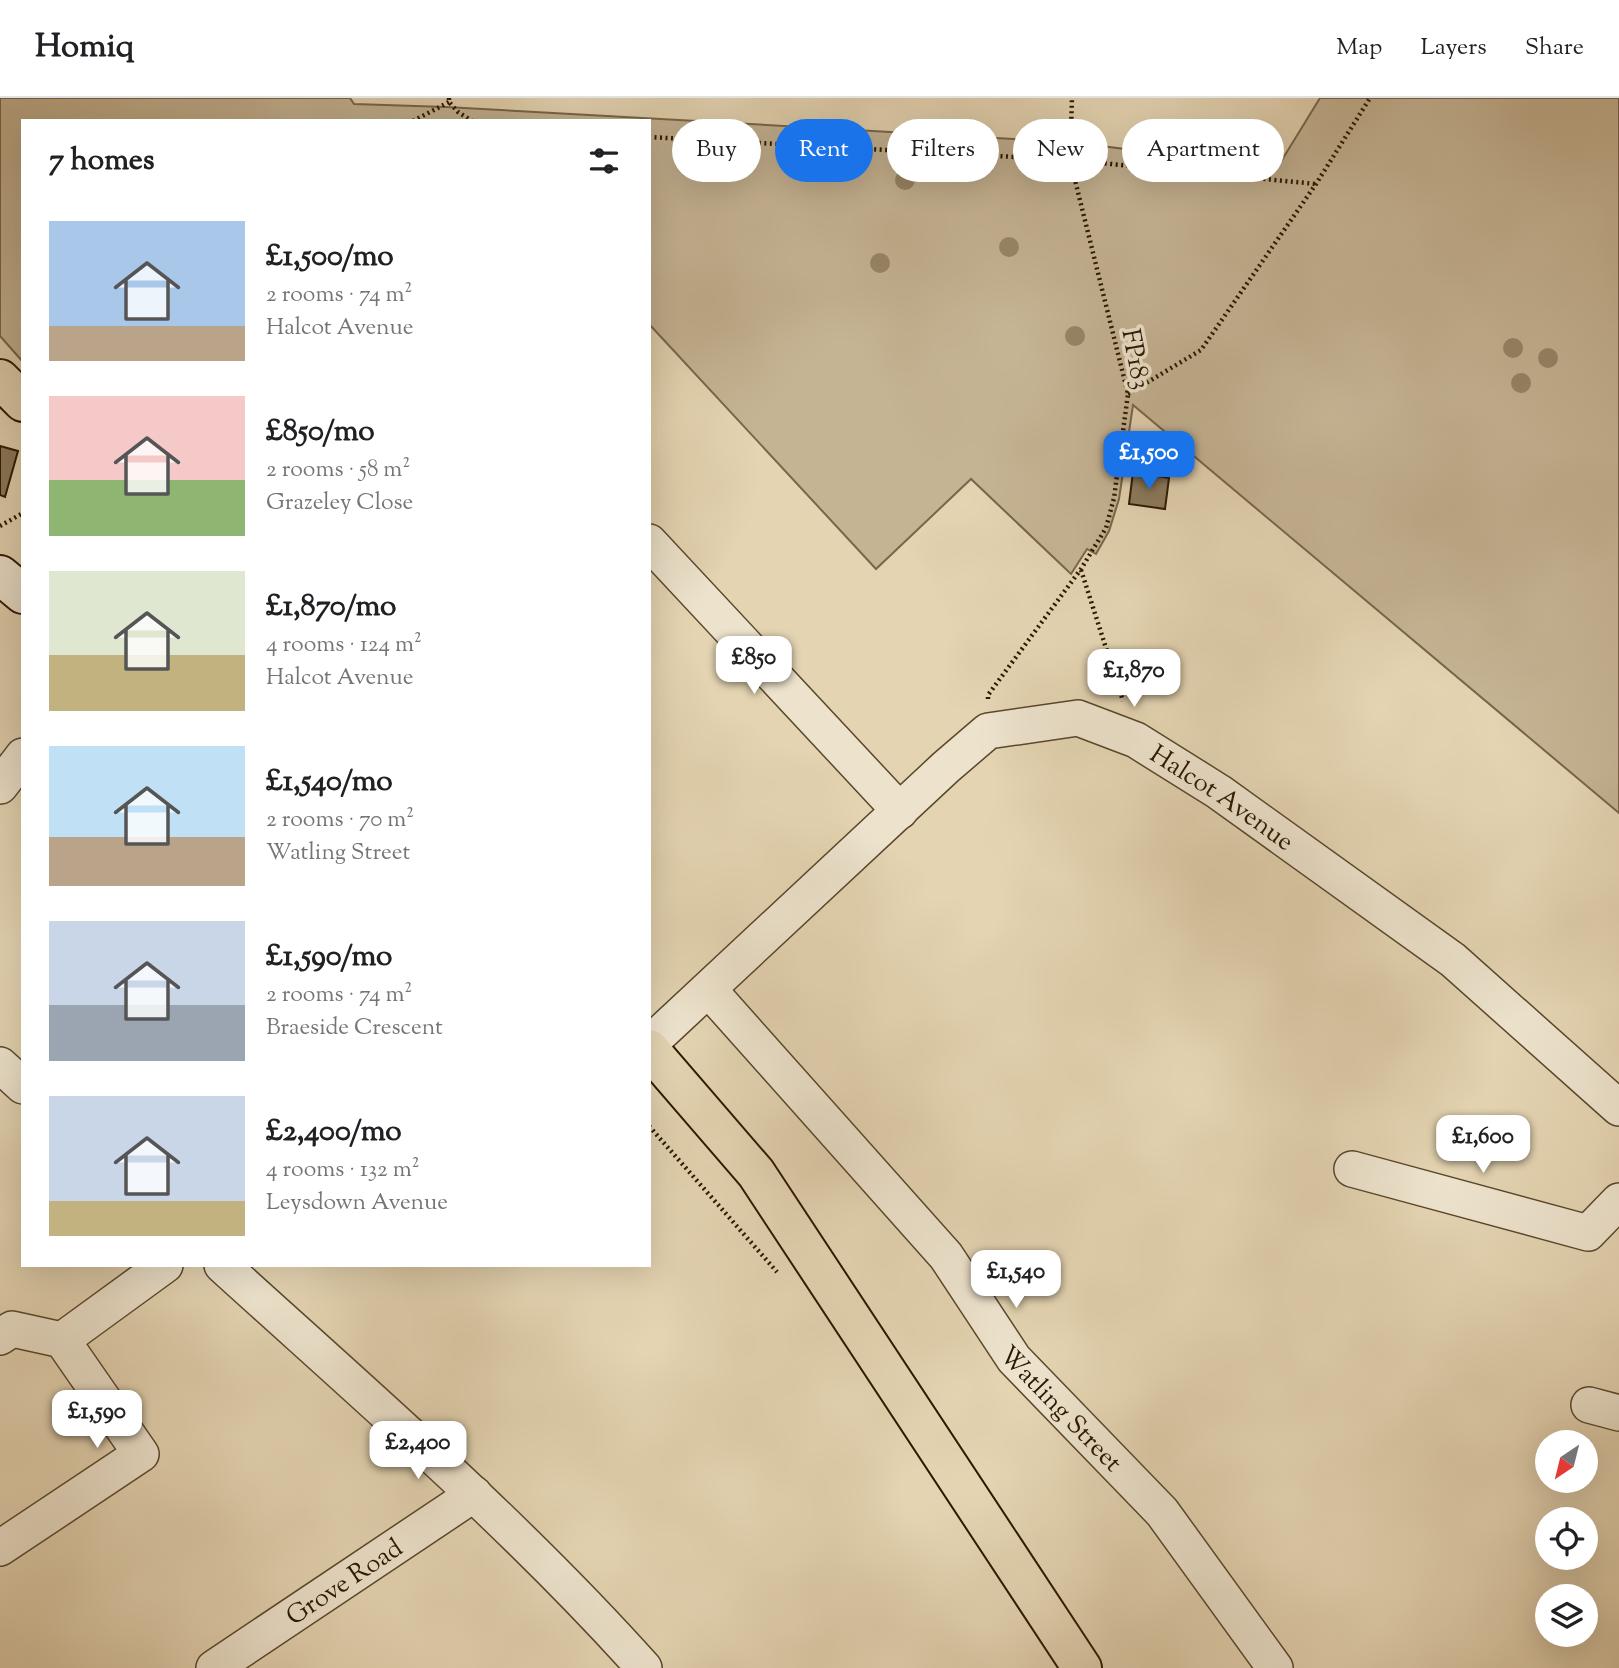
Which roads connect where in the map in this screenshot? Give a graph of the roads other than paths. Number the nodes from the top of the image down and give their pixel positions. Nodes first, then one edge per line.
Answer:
1 (0, 379) edge
2 (21, 400) edge
3 (651, 544) edge
4 (0, 566) edge
5 (21, 573) edge
6 (0, 575) edge
7 (21, 592) edge
8 (21, 759) edge
9 (0, 786) edge
10 (900, 811) junction
11 (709, 990) junction
12 (651, 1044) edge
13 (651, 1048) edge
14 (0, 1065) edge
15 (21, 1084) edge
16 (1619, 1108) edge
17 (1352, 1169) dead end
18 (1619, 1201) edge
19 (162, 1267) edge
20 (224, 1267) edge
21 (0, 1337) edge
22 (62, 1340) junction
23 (474, 1494) junction
24 (0, 1548) edge
25 (214, 1668) edge
26 (644, 1668) edge
27 (1082, 1668) edge
28 (1275, 1668) edge

1 - 2 main road
3 - 10 street
4 - 5 street
6 - 7 street
8 - 9 street
10 - 11 street
10 - 16 street, Halcot Avenue
11 - 12 street
11 - 28 street, Watling Street
13 - 27 main road
14 - 15 street
17 - 18 street
19 - 22 street
20 - 23 street
21 - 22 street
22 - 24 street
23 - 25 street, Grove Road
23 - 26 street

